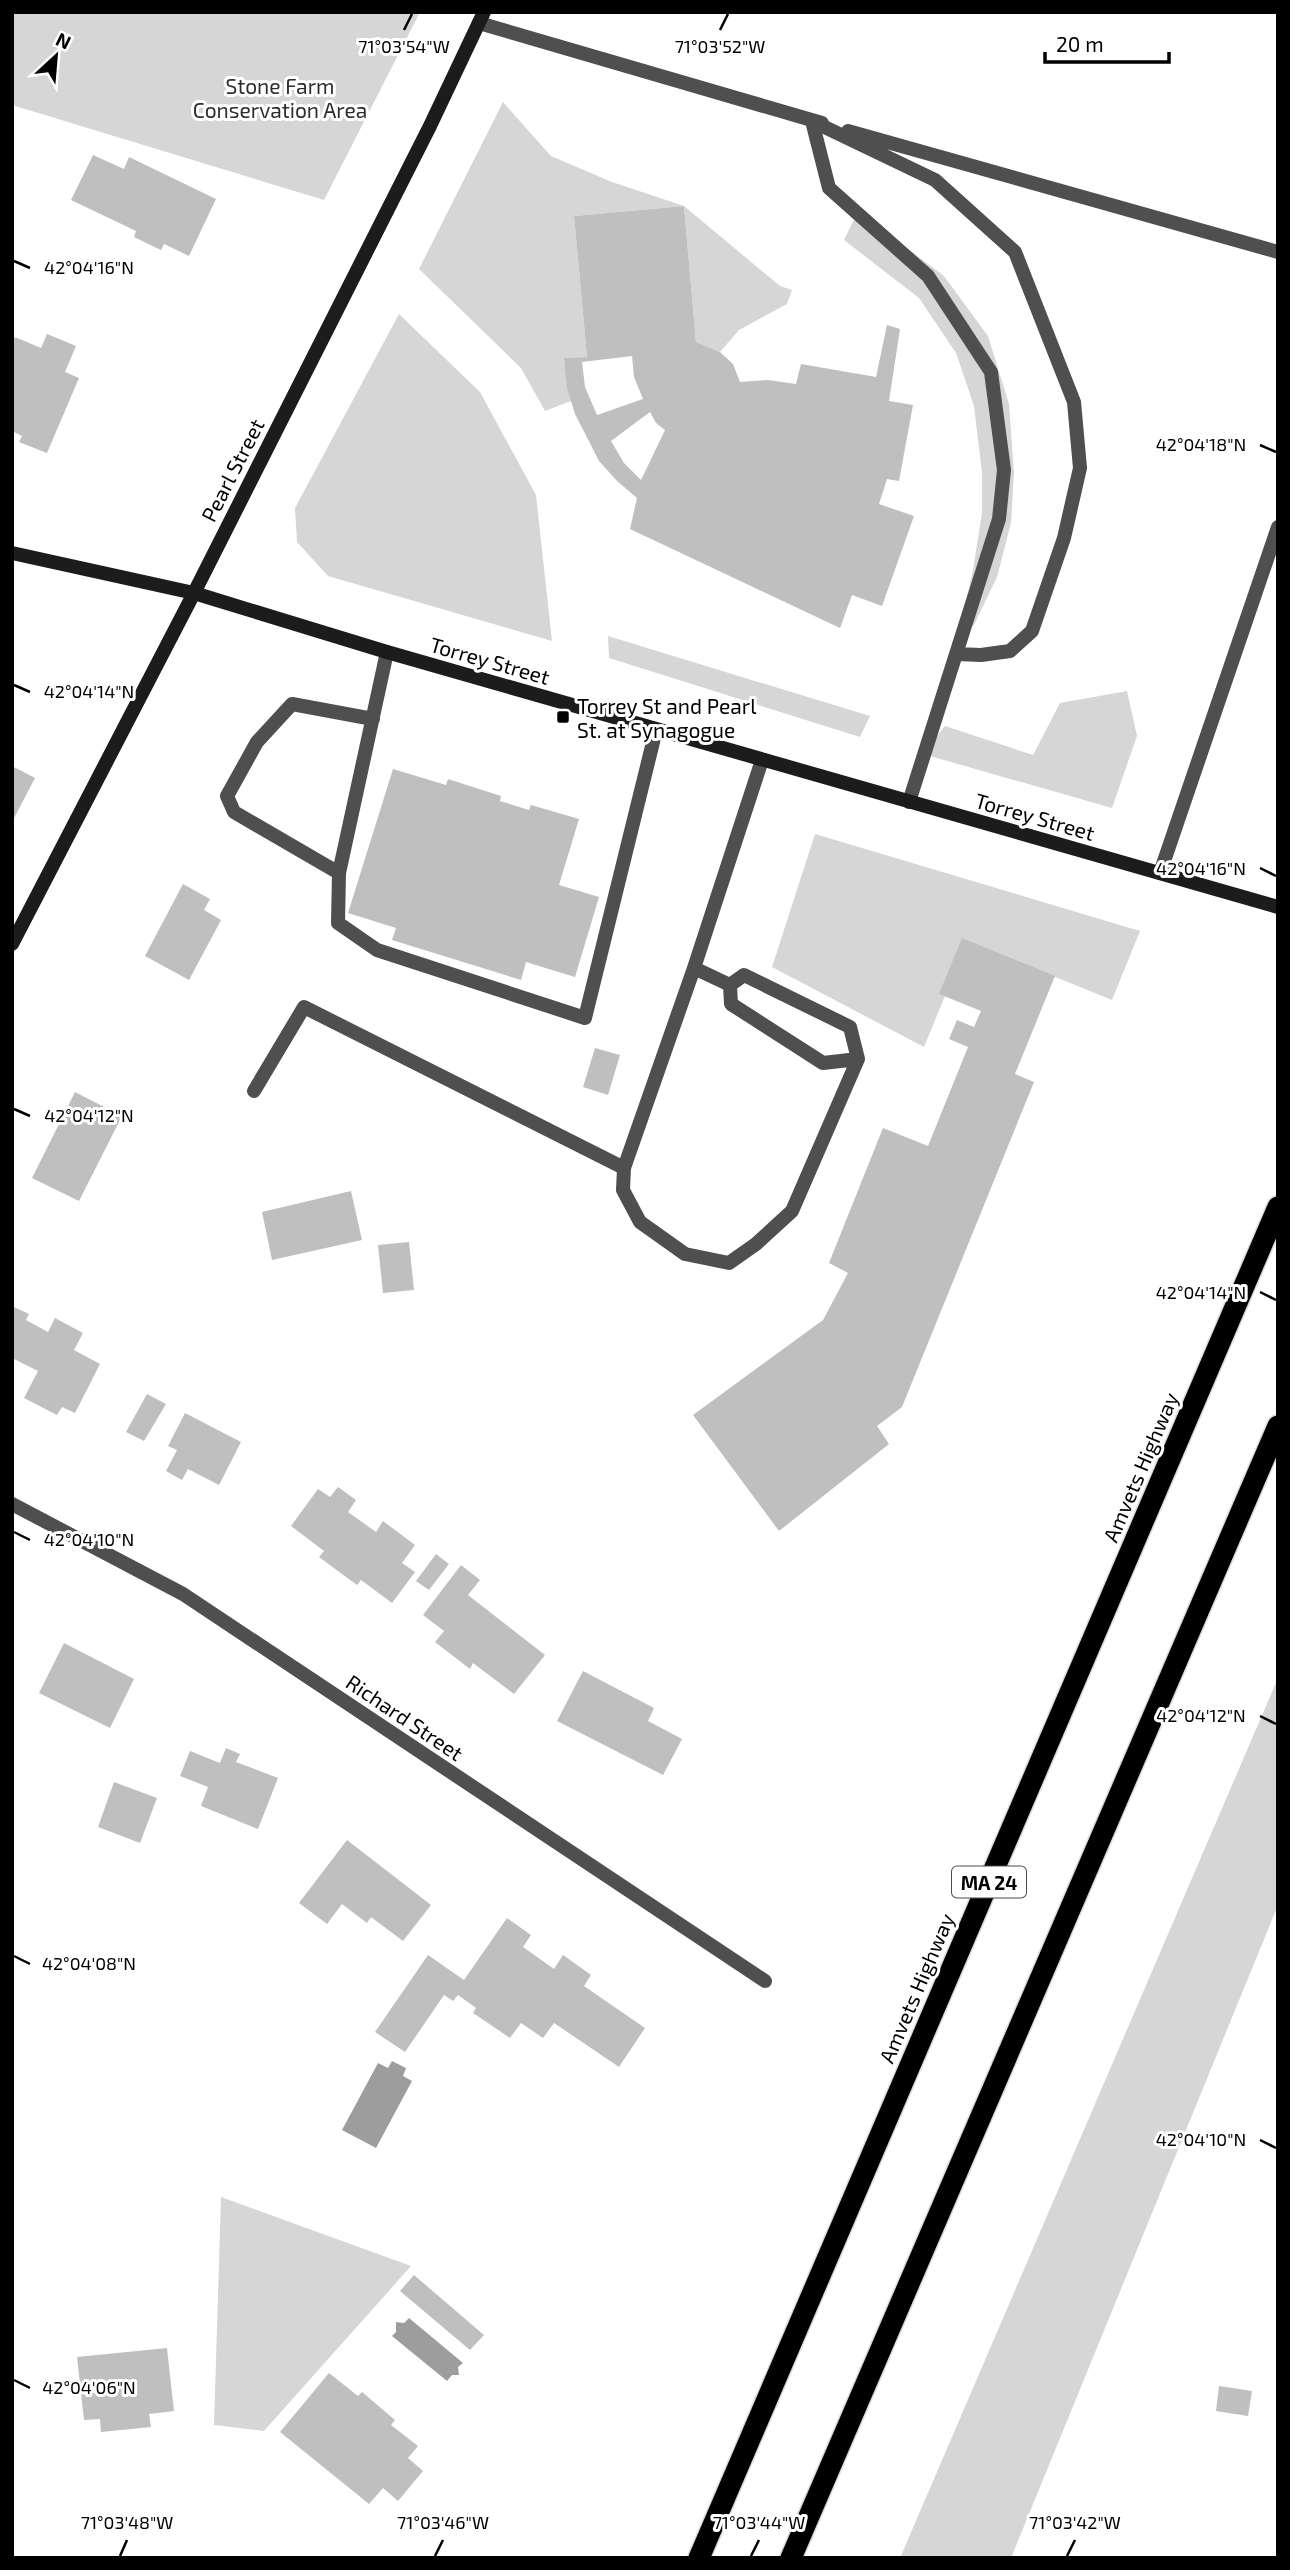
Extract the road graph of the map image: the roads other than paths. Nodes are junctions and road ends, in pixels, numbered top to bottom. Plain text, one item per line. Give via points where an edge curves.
1 (481, 17) edge
2 (813, 121) junction
3 (1278, 252) edge
4 (1278, 527) edge
5 (12, 553) edge
6 (194, 593) junction
7 (387, 652) junction
8 (956, 654) junction
9 (373, 719) junction
10 (656, 730) junction
11 (762, 760) junction
12 (909, 802) junction
13 (339, 873) junction
14 (1160, 873) junction
15 (1278, 907) edge
16 (12, 944) edge
17 (694, 968) junction
18 (730, 985) junction
19 (858, 1059) junction
20 (254, 1091) dead end
21 (624, 1168) junction
22 (1278, 1207) edge
23 (1278, 1426) edge
24 (12, 1504) edge
25 (765, 1981) dead end
26 (699, 2558) edge
27 (791, 2558) edge

1 - 2 street
1 - 6 main road, Pearl Street
2 - 3 street
2 - 8 street via 829,187 928,276 991,372 1004,470 999,519
2 - 8 street via 935,180 1015,252 1074,402 1080,468 1032,631 1010,651
4 - 14 street
5 - 6 main road, Torrey Street
6 - 7 main road, Torrey Street
6 - 16 main road, Pearl Street
7 - 9 street
7 - 10 main road, Torrey Street
8 - 12 street
9 - 13 street
9 - 13 street via 292,704 257,742 227,796 234,811
10 - 11 main road, Torrey Street
10 - 13 street via 585,1018 377,950 338,923
11 - 12 main road, Torrey Street
11 - 17 street
12 - 14 main road, Torrey Street
14 - 15 main road, Torrey Street
17 - 18 street
17 - 21 street
18 - 19 street via 731,1004 823,1063
18 - 19 street via 744,975 850,1027
19 - 21 street via 792,1211 729,1263 685,1254 640,1222 623,1191
20 - 21 street via 304,1007
22 - 26 highway, Amvets Highway / MA 24
23 - 27 highway
24 - 25 street, Richard Street via 225,1620

